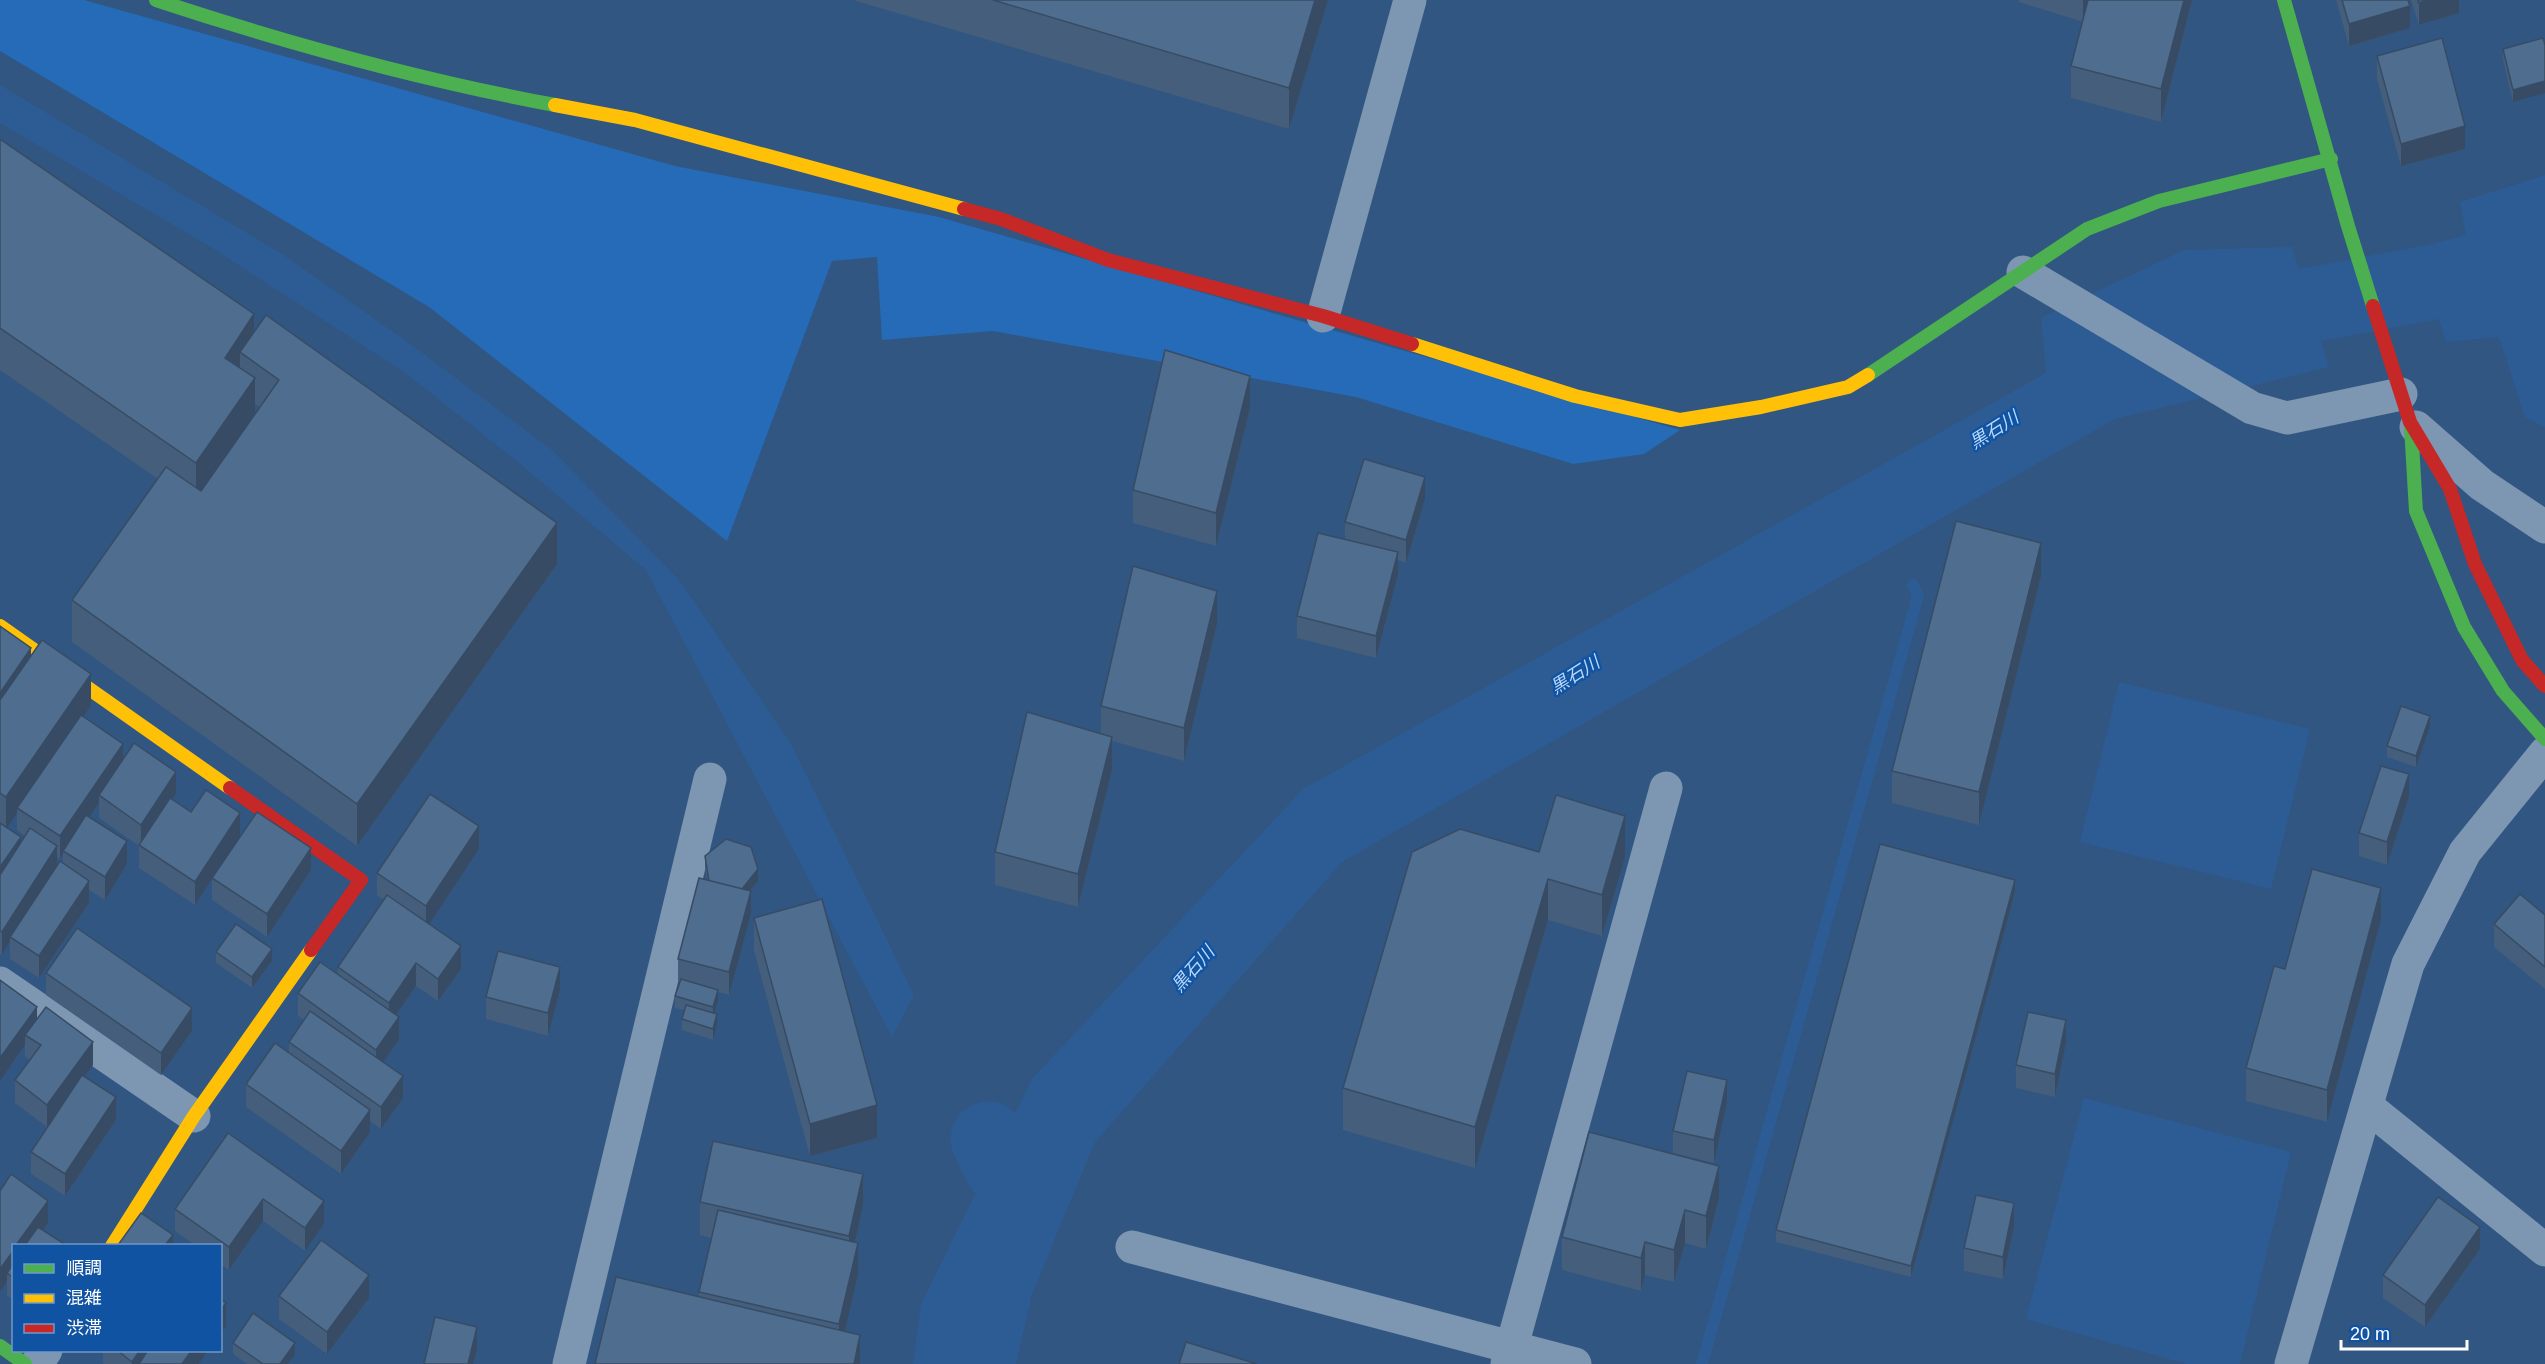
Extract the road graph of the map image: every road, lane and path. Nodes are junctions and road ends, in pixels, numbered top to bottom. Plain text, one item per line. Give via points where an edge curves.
1 (156, 0) edge
2 (1410, 0) edge
3 (2284, 0) edge
4 (2331, 159) junction
5 (2023, 272) junction
6 (1323, 316) junction
7 (2401, 394) junction
8 (2545, 527) edge
9 (0, 626) edge
10 (2545, 686) edge
11 (2545, 739) edge
12 (2545, 753) edge
13 (710, 779) dead end
14 (1666, 788) dead end
15 (0, 983) edge
16 (2368, 1107) junction
17 (194, 1116) junction
18 (113, 1244) edge
19 (1132, 1247) dead end
20 (2545, 1250) edge
21 (0, 1346) edge
22 (1510, 1356) edge
23 (25, 1364) edge
24 (569, 1364) edge
25 (1575, 1364) edge
26 (2291, 1364) edge

1 - 6 street via 247,30 462,86 635,120 990,216 1108,260
2 - 6 street
3 - 4 street
4 - 5 street via 2159,201 2087,229
4 - 7 street
5 - 6 street via 1848,387 1680,420 1575,396
5 - 7 street via 2252,408 2287,418
7 - 8 street via 2482,485
7 - 10 street via 2451,489 2475,564 2522,660
7 - 11 street via 2416,511 2464,627 2503,691
9 - 17 street via 361,880
12 - 16 street via 2465,852 2408,964
13 - 24 street
14 - 22 street
15 - 17 street
16 - 20 street
16 - 26 street
17 - 18 street
19 - 22 street
21 - 23 street
22 - 25 street

